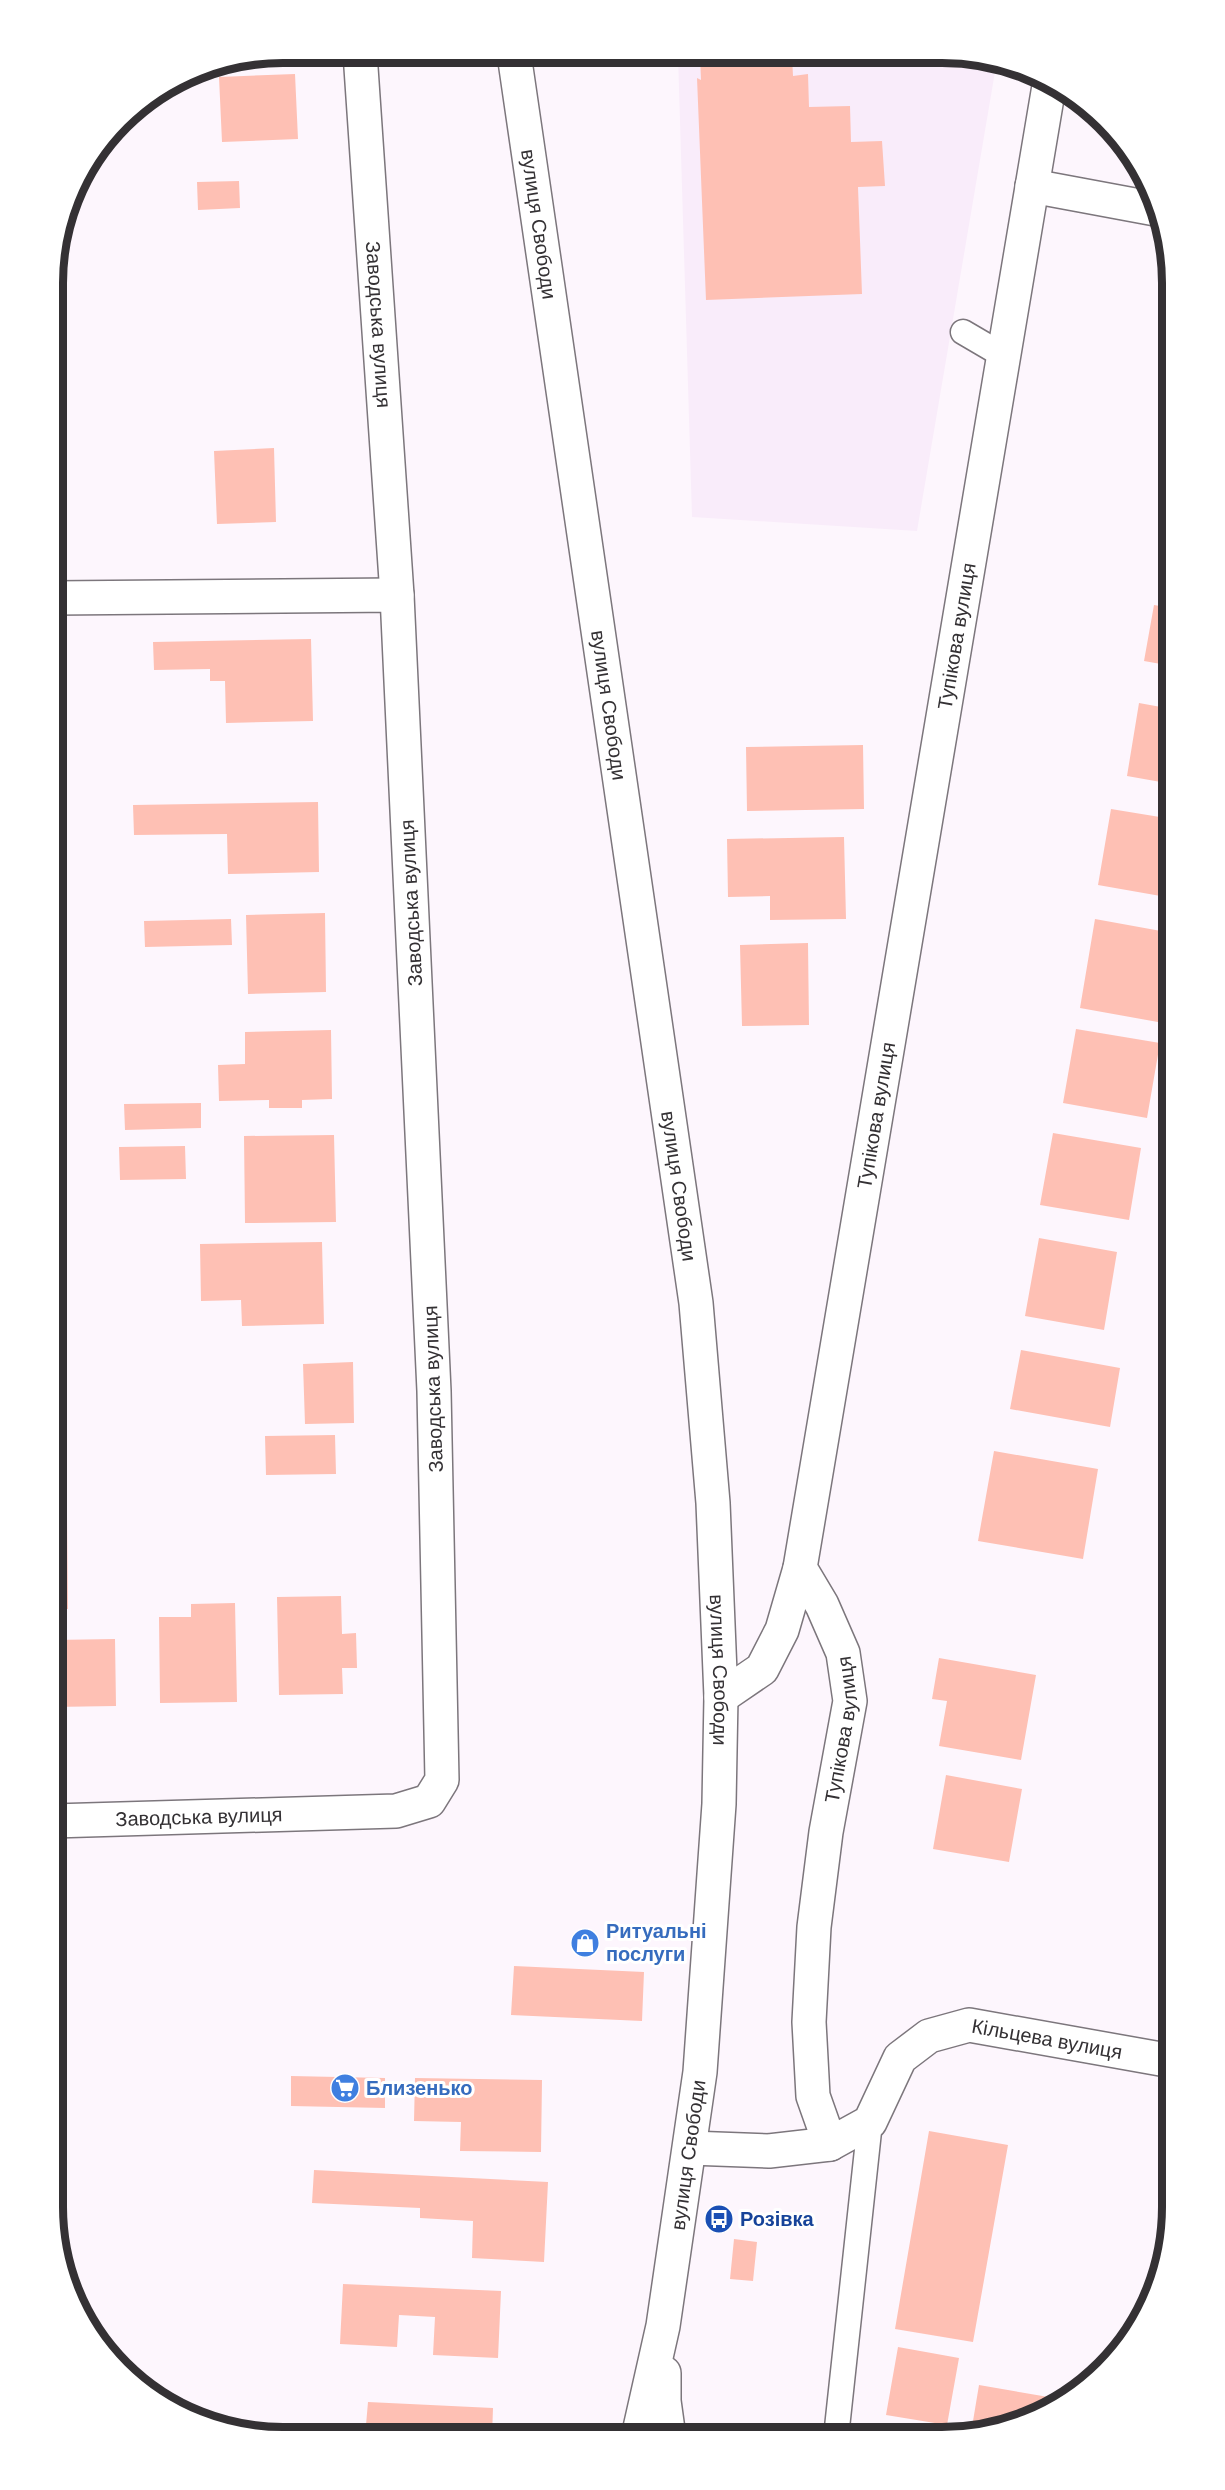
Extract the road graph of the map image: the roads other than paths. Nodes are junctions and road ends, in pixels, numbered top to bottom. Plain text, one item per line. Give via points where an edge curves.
1 (361, 63) edge
2 (515, 63) edge
3 (1048, 90) edge
4 (1032, 186) junction
5 (1148, 208) edge
6 (963, 332) dead end
7 (1004, 356) junction
8 (397, 595) junction
9 (63, 598) edge
10 (800, 1568) junction
11 (721, 1697) junction
12 (63, 1821) edge
13 (1162, 2059) edge
14 (870, 2122) junction
15 (830, 2144) junction
16 (690, 2148) junction
17 (663, 2326) junction
18 (640, 2427) edge
19 (668, 2427) edge
20 (837, 2427) edge

1 - 8 street, Заводська вулиця
2 - 11 street, вулиця Свободи via 696,1303 713,1503
3 - 4 street, Тупікова вулиця
4 - 5 street
4 - 7 street, Тупікова вулиця
6 - 7 lane
7 - 10 street, Тупікова вулиця
8 - 9 street
8 - 12 street, Заводська вулиця via 434,1379 442,1780 429,1801 396,1811
10 - 11 street via 782,1630 762,1669
10 - 15 street, Тупікова вулиця via 843,1653 850,1701 826,1832 814,1927 809,2022 813,2096
11 - 16 street, вулиця Свободи via 713,1908
13 - 14 street, Кільцева вулиця via 969,2025 929,2036 900,2058
14 - 15 street
14 - 20 lane
15 - 16 street via 769,2151
16 - 17 street, вулиця Свободи
17 - 18 street, вулиця Свободи
17 - 19 street, вулиця Свободи

